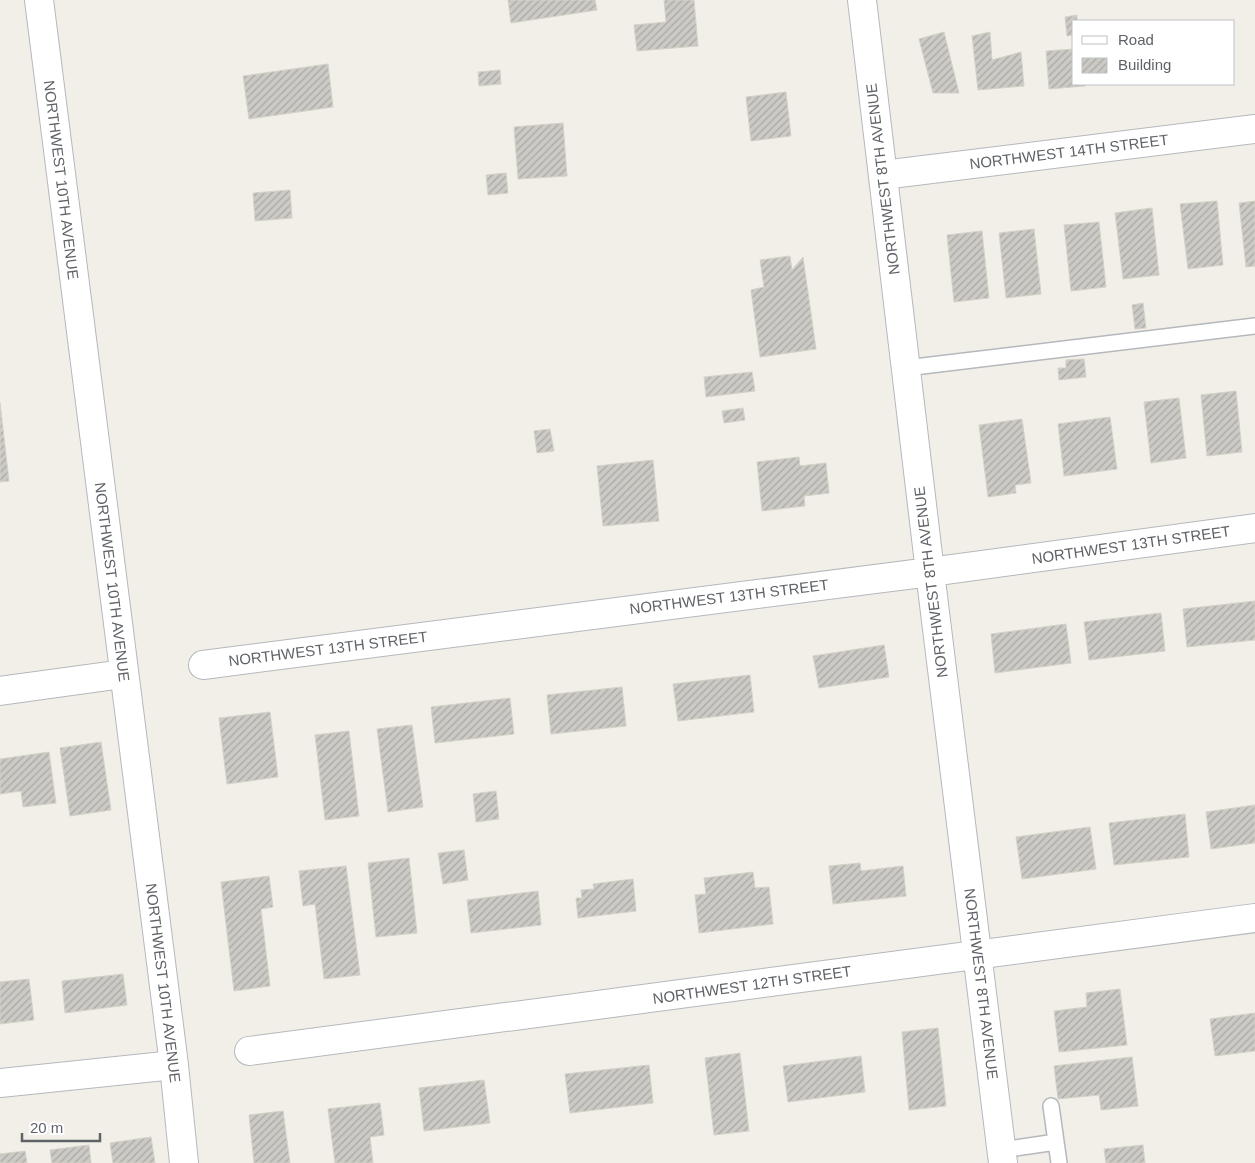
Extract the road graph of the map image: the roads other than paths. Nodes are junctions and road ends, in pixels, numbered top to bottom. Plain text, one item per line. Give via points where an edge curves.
1 (39, 0) edge
2 (862, 0) edge
3 (1255, 129) edge
4 (883, 175) junction
5 (1255, 326) edge
6 (906, 368) junction
7 (1255, 528) edge
8 (930, 572) junction
9 (203, 665) dead end
10 (123, 674) junction
11 (0, 691) edge
12 (1255, 918) edge
13 (977, 954) junction
14 (249, 1051) dead end
15 (174, 1065) junction
16 (0, 1083) edge
17 (1051, 1106) dead end
18 (1056, 1142) junction
19 (1002, 1157) edge
20 (184, 1163) edge
21 (1059, 1163) edge

1 - 10 street, NORTHWEST 10TH AVENUE
2 - 4 street, NORTHWEST 8TH AVENUE
3 - 4 street, NORTHWEST 14TH STREET
4 - 6 street, NORTHWEST 8TH AVENUE
5 - 6 lane
6 - 8 street, NORTHWEST 8TH AVENUE
7 - 8 street, NORTHWEST 13TH STREET
8 - 9 street, NORTHWEST 13TH STREET
8 - 13 street, NORTHWEST 8TH AVENUE
10 - 11 street
10 - 15 street, NORTHWEST 10TH AVENUE
12 - 13 street, NORTHWEST 12TH STREET
13 - 14 street, NORTHWEST 12TH STREET
13 - 19 street, NORTHWEST 8TH AVENUE
15 - 16 street
15 - 20 street, NORTHWEST 10TH AVENUE
17 - 18 lane
18 - 19 lane
18 - 21 lane

